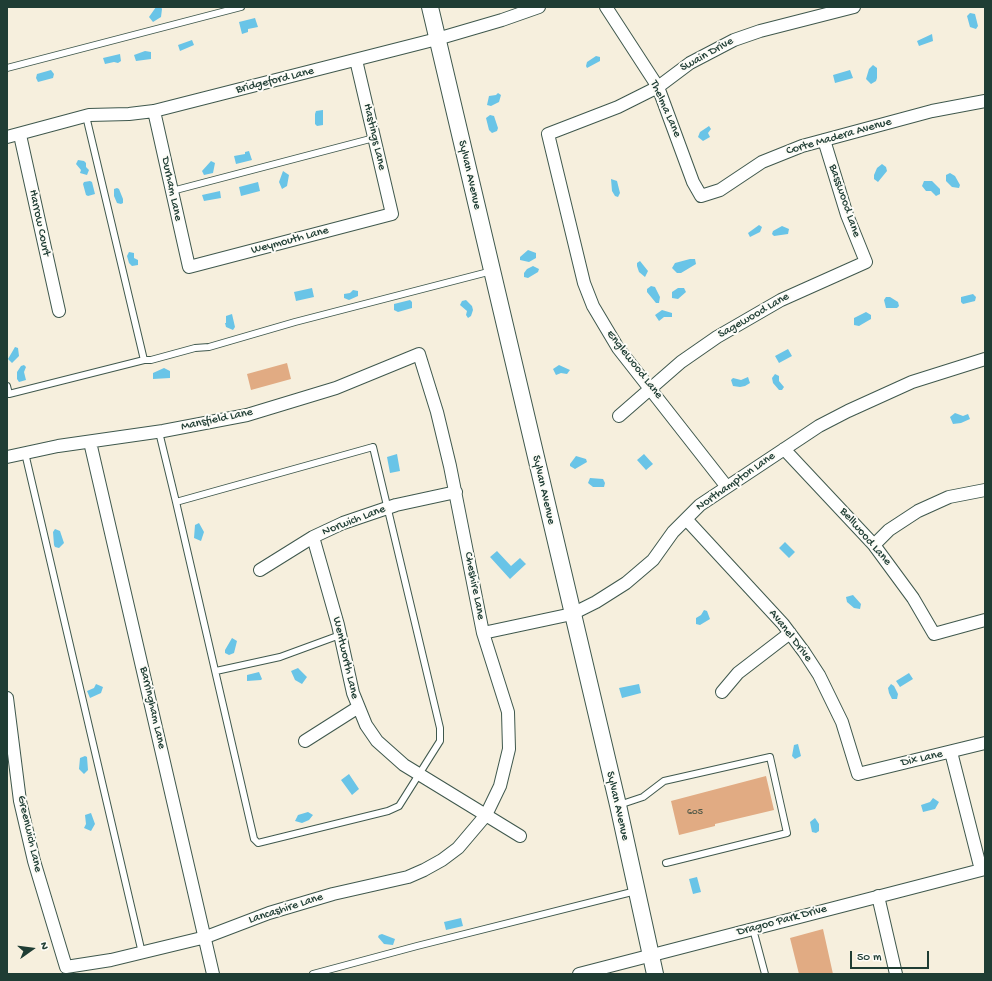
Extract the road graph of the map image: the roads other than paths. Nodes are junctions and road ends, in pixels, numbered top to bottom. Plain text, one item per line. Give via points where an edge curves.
1 (241, 7) edge
2 (430, 7) edge
3 (537, 7) edge
4 (606, 7) edge
5 (854, 7) edge
6 (438, 39) junction
7 (356, 60) junction
8 (7, 68) edge
9 (658, 87) junction
10 (985, 101) edge
11 (154, 111) junction
12 (86, 116) junction
13 (548, 134) joint
14 (20, 135) junction
15 (7, 137) edge
16 (374, 138) junction
17 (824, 140) junction
18 (172, 191) junction
19 (702, 196) joint
20 (392, 214) joint
21 (866, 262) joint
22 (189, 267) joint
23 (492, 271) junction
24 (59, 311) dead end
25 (419, 354) joint
26 (985, 359) edge
27 (144, 360) junction
28 (7, 386) edge
29 (651, 387) junction
30 (619, 416) dead end
31 (159, 432) junction
32 (90, 442) junction
33 (784, 449) junction
34 (25, 453) junction
35 (7, 457) edge
36 (727, 487) junction
37 (985, 490) edge
38 (456, 492) junction
39 (176, 502) junction
40 (389, 507) junction
41 (686, 519) junction
42 (313, 537) junction
43 (874, 545) junction
44 (260, 570) dead end
45 (572, 614) junction
46 (985, 620) edge
47 (483, 633) junction
48 (790, 633) junction
49 (340, 634) junction
50 (216, 671) junction
51 (722, 692) dead end
52 (7, 698) edge
53 (358, 708) junction
54 (305, 741) dead end
55 (985, 743) edge
56 (951, 752) junction
57 (858, 774) joint
58 (420, 775) junction
59 (618, 805) junction
60 (486, 815) junction
61 (520, 836) dead end
62 (666, 863) dead end
63 (983, 869) edge
64 (636, 891) junction
65 (878, 896) junction
66 (753, 929) junction
67 (206, 937) junction
68 (142, 953) junction
69 (650, 955) junction
70 (66, 967) joint
71 (213, 974) edge
72 (314, 974) edge
73 (579, 974) edge
74 (655, 974) edge
75 (765, 974) edge
76 (896, 974) edge

1 - 8 lane
2 - 6 main road, Sylvan Avenue
3 - 6 street, Bridgeford Lane
4 - 9 street, Thelma Lane
5 - 9 street, Swain Drive via 734,40 690,63
6 - 7 street, Bridgeford Lane
6 - 23 main road, Sylvan Avenue
7 - 11 street, Bridgeford Lane
7 - 16 street, Hastings Lane
9 - 13 street, Swain Drive via 597,116
9 - 19 street, Thelma Lane via 693,182
10 - 17 street, Corte Madera Avenue via 932,111
11 - 12 street, Bridgeford Lane
11 - 18 street, Durham Lane
12 - 14 street, Bridgeford Lane
12 - 27 lane
13 - 29 street, Englewood Lane via 584,283 605,328 618,348
14 - 15 street, Bridgeford Lane
14 - 24 street, Harrow Court
16 - 18 lane
16 - 20 street, Hastings Lane
17 - 19 street, Corte Madera Avenue via 780,154 739,176 720,190
17 - 21 street, Basswood Lane via 847,215
18 - 22 street, Durham Lane
20 - 22 street, Weymouth Lane
21 - 29 street, Sagewood Lane via 815,283 748,318 693,354
23 - 27 lane via 210,347
23 - 45 main road, Sylvan Avenue
25 - 31 street, Mansfield Lane via 343,385 267,409
25 - 38 street, Cheshire Lane via 437,412
26 - 33 street, Northampton Lane via 940,372 882,394 819,426
27 - 28 lane via 9,394
29 - 30 street, Sagewood Lane
29 - 36 street, Englewood Lane
31 - 32 street, Mansfield Lane
31 - 39 lane
32 - 34 street, Mansfield Lane
32 - 67 street, Barringham Lane
33 - 36 street, Northampton Lane
33 - 43 street, Bellwood Lane
34 - 35 street, Mansfield Lane
34 - 68 lane
36 - 41 street, Northampton Lane via 700,505
37 - 43 street via 949,497 918,510 889,530
38 - 40 street, Norwich Lane
38 - 47 street, Cheshire Lane
39 - 40 lane via 373,447
39 - 50 lane
40 - 42 street, Norwich Lane via 343,523
40 - 58 lane via 440,728 440,741
41 - 45 street, Northampton Lane via 653,560 626,583
41 - 48 street, Avanel Drive
42 - 44 street, Norwich Lane
42 - 49 street, Wentworth Lane
43 - 46 street, Bellwood Lane via 913,598 934,634
45 - 47 street, Northampton Lane
45 - 59 main road, Sylvan Avenue
47 - 60 street, Cheshire Lane via 508,712 510,732 506,769
48 - 51 street via 738,673
48 - 57 street, Avanel Drive via 831,697 842,722
49 - 50 lane via 280,657
49 - 53 street, Wentworth Lane
50 - 58 lane via 254,839 258,843 388,811 399,806
52 - 70 street, Greenwich Lane via 20,801 36,868
53 - 54 street
53 - 58 street, Wentworth Lane via 377,741 390,754
55 - 56 street, Dix Lane
56 - 57 street, Dix Lane
56 - 63 street
58 - 60 street, Wentworth Lane
59 - 62 lane via 643,797 664,781 770,757 787,833
59 - 64 main road, Sylvan Avenue
60 - 61 street, Wentworth Lane
60 - 67 street, Lancashire Lane via 458,848 442,860 408,877 276,911
63 - 65 street, Dragoo Park Drive
64 - 69 main road, Sylvan Avenue
64 - 72 lane
65 - 66 street, Dragoo Park Drive
65 - 76 street
66 - 69 street, Dragoo Park Drive
66 - 75 lane
67 - 68 street, Lancashire Lane
67 - 71 street, Barringham Lane
68 - 70 street, Lancashire Lane
69 - 73 street, Dragoo Park Drive
69 - 74 main road, Sylvan Avenue

